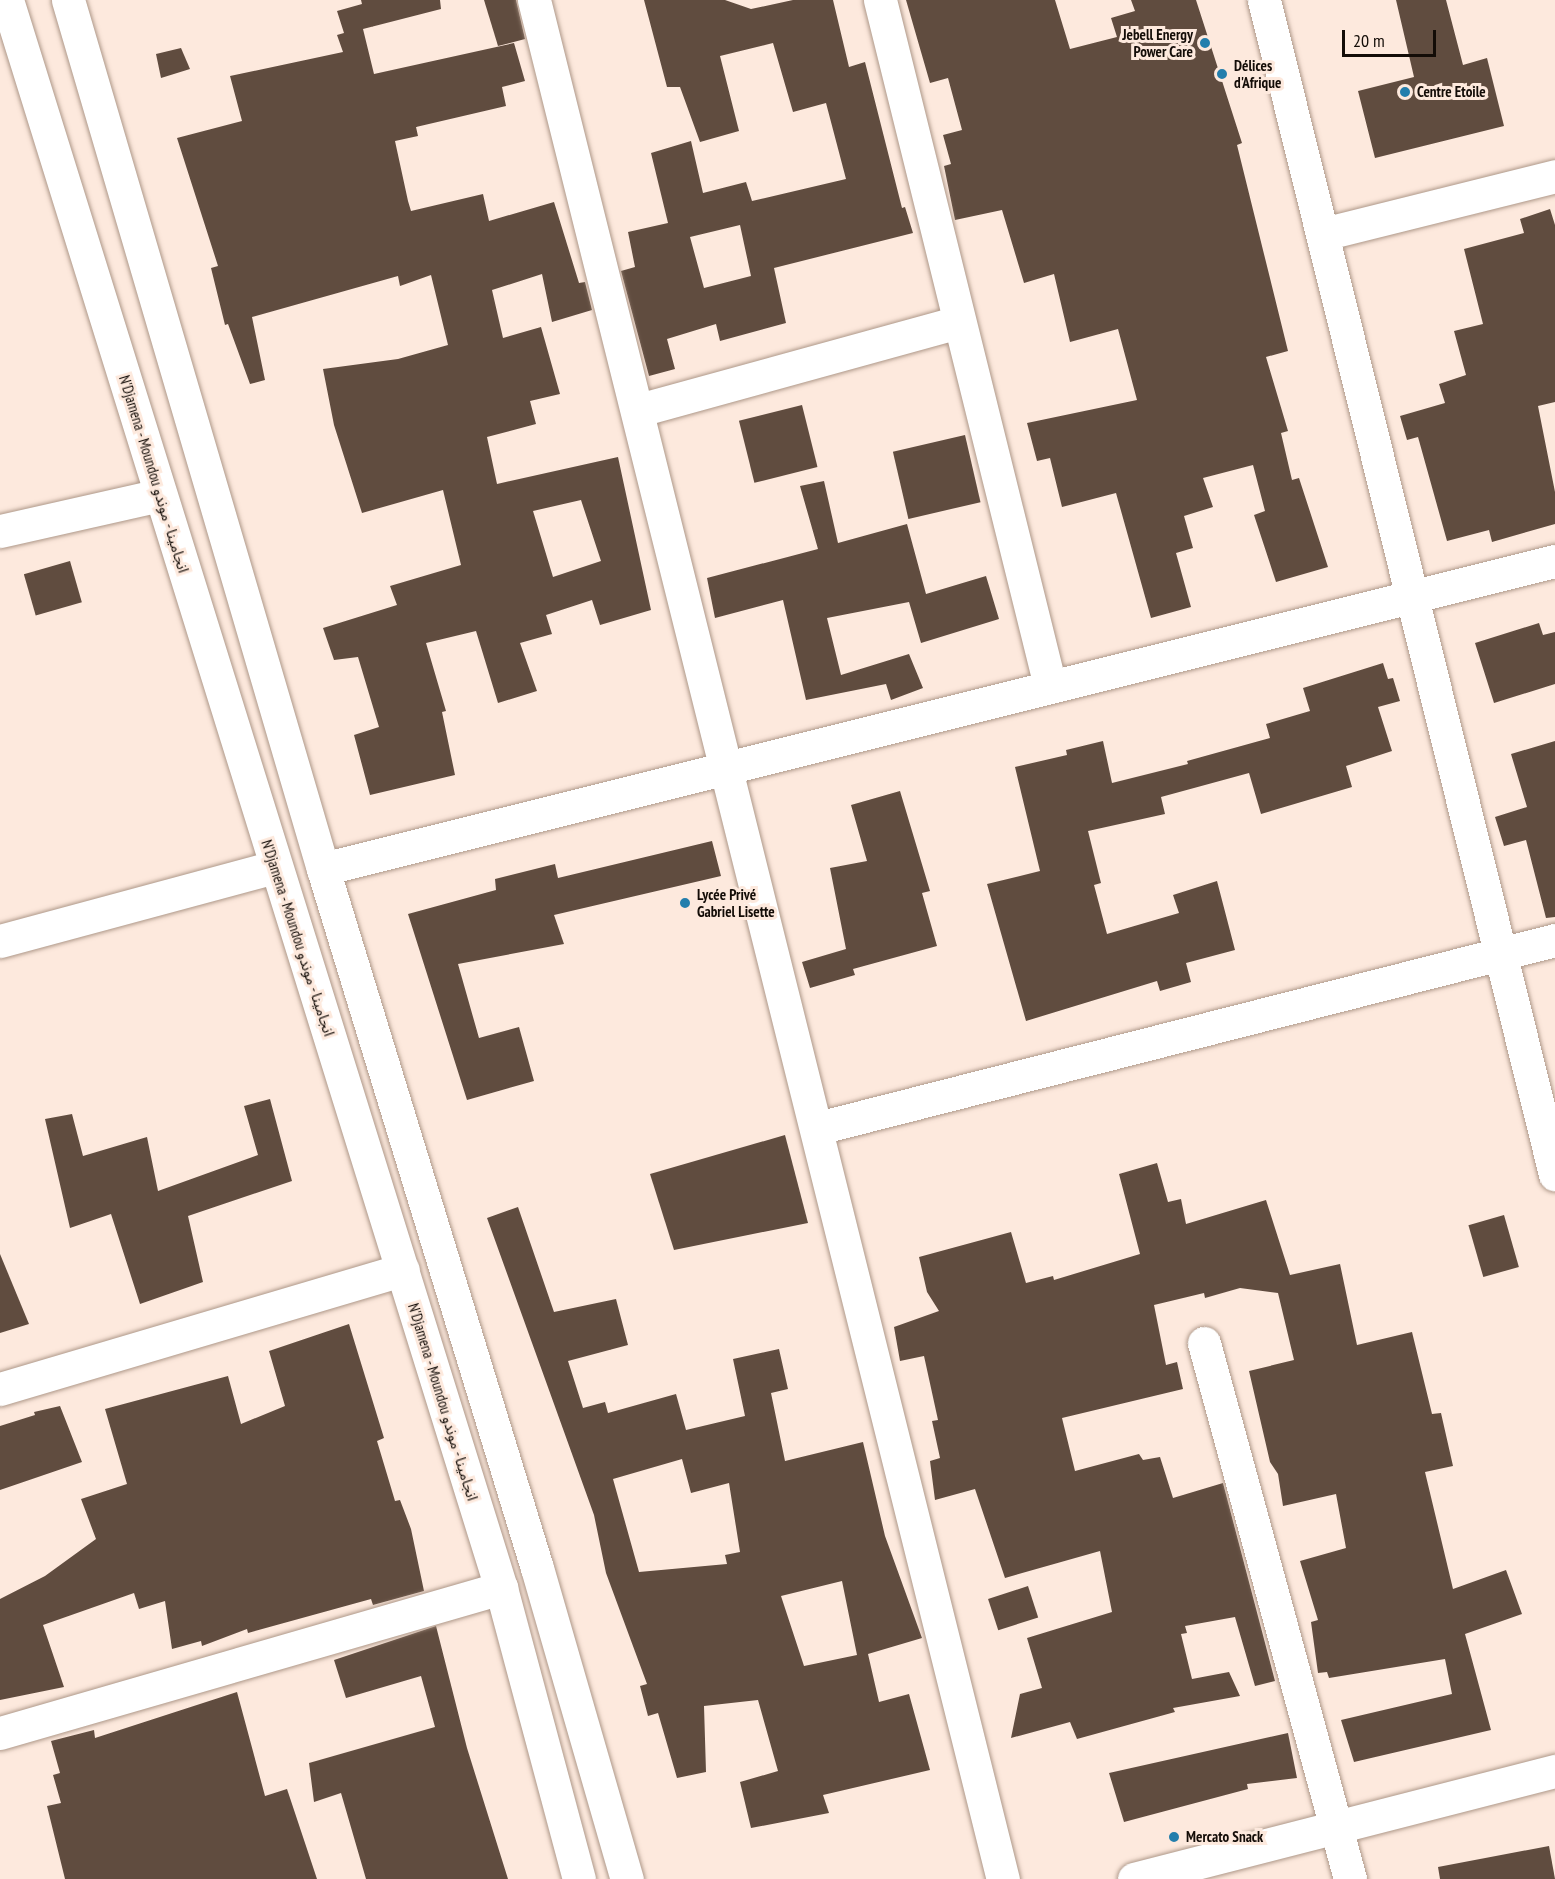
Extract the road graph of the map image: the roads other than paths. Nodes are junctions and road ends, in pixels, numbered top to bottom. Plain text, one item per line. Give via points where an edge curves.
1 (7, 0) edge
2 (68, 0) edge
3 (534, 0) edge
4 (880, 0) edge
5 (1264, 0) edge
6 (1555, 176) edge
7 (1323, 234) junction
8 (959, 322) junction
9 (639, 410) junction
10 (160, 495) junction
11 (0, 531) edge
12 (1555, 561) edge
13 (1414, 595) junction
14 (1050, 686) junction
15 (724, 771) junction
16 (275, 867) junction
17 (323, 869) junction
18 (1555, 940) edge
19 (0, 941) edge
20 (1500, 953) junction
21 (818, 1128) junction
22 (1555, 1174) edge
23 (403, 1269) junction
24 (1204, 1343) dead end
25 (0, 1389) edge
26 (501, 1588) junction
27 (0, 1733) edge
28 (1555, 1771) edge
29 (1336, 1827) junction
30 (579, 1879) edge
31 (627, 1879) edge
32 (1003, 1879) edge
33 (1134, 1879) edge
34 (1350, 1879) edge

1 - 10 street, N'Djamena - Moundou انجامينا - موندو
2 - 17 street
3 - 9 street
4 - 8 street
5 - 7 street
6 - 7 street
7 - 13 street
8 - 9 street
8 - 14 street
9 - 15 street
10 - 11 street
10 - 16 street, N'Djamena - Moundou انجامينا - موندو
12 - 13 street
13 - 14 street
13 - 20 street
14 - 15 street
15 - 17 street
15 - 21 street
16 - 19 street
16 - 23 street, N'Djamena - Moundou انجامينا - موندو
17 - 31 street via 537,1568
18 - 20 street
20 - 21 street
20 - 22 street
21 - 32 street
23 - 25 street
23 - 26 street, N'Djamena - Moundou انجامينا - موندو
24 - 29 street
26 - 27 street
26 - 30 street, N'Djamena - Moundou انجامينا - موندو
28 - 29 street
29 - 33 street
29 - 34 street

